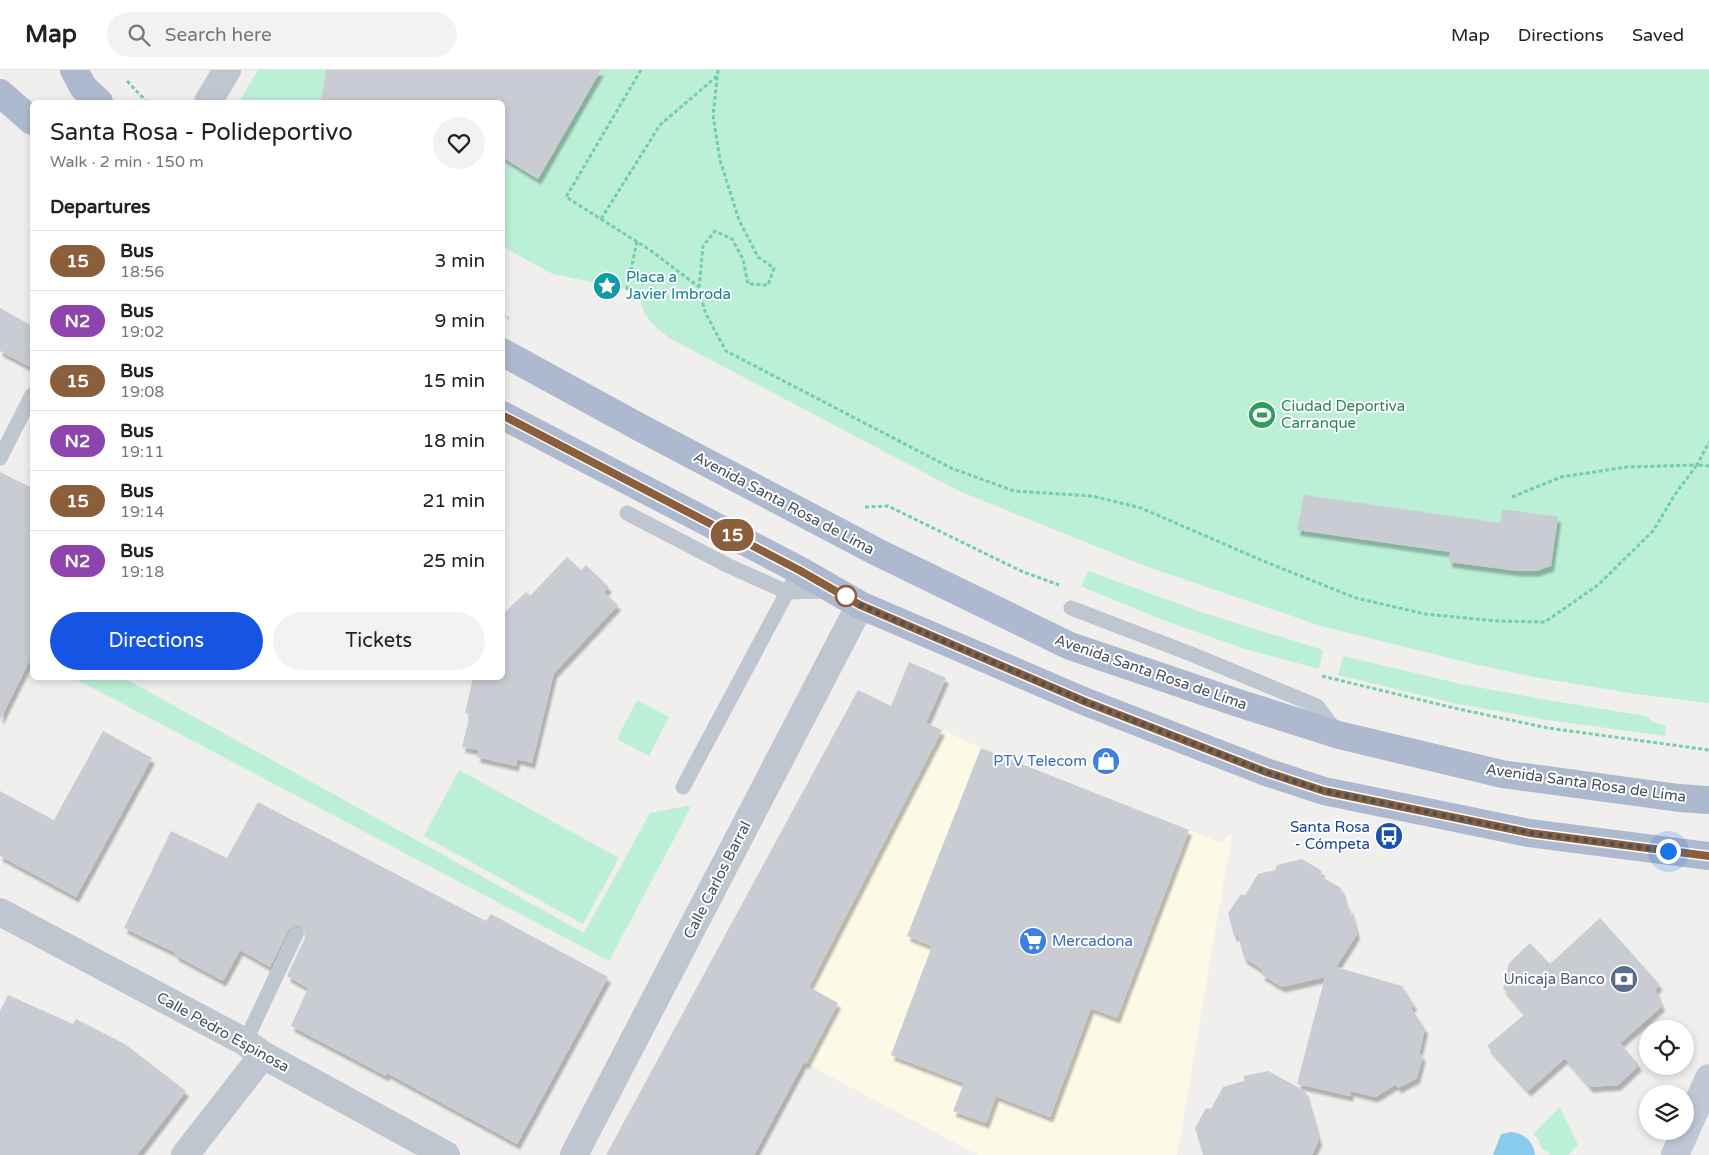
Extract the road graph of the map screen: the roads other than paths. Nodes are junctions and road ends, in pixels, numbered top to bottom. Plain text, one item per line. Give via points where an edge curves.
1 (74, 70) edge
2 (227, 70) edge
3 (0, 93) edge
4 (97, 100) edge
5 (209, 100) edge
6 (30, 119) edge
7 (505, 354) edge
8 (30, 400) edge
9 (505, 417) edge
10 (0, 458) edge
11 (627, 513) dead end
12 (793, 581) junction
13 (860, 605) junction
14 (1071, 608) dead end
15 (1339, 735) junction
16 (682, 786) dead end
17 (1709, 800) edge
18 (1709, 856) edge
19 (1, 915) edge
20 (296, 934) dead end
21 (254, 1048) junction
22 (1709, 1078) edge
23 (185, 1155) edge
24 (446, 1155) edge
25 (574, 1155) edge
26 (1676, 1155) edge

1 - 4 main road via 83,87
2 - 5 street
3 - 6 main road
7 - 15 main road, Avenida Santa Rosa de Lima via 886,556 1070,646
8 - 10 lane
9 - 12 main road
11 - 12 lane via 729,566
12 - 13 main road via 837,590
12 - 16 lane
13 - 18 main road via 1086,702 1266,772 1324,791 1530,833
13 - 25 street, Calle Carlos Barral
14 - 15 lane via 1317,706
15 - 17 main road, Avenida Santa Rosa de Lima via 1502,774
19 - 21 street, Calle Pedro Espinosa
20 - 21 lane
21 - 23 street
21 - 24 street, Calle Pedro Espinosa
22 - 26 main road

